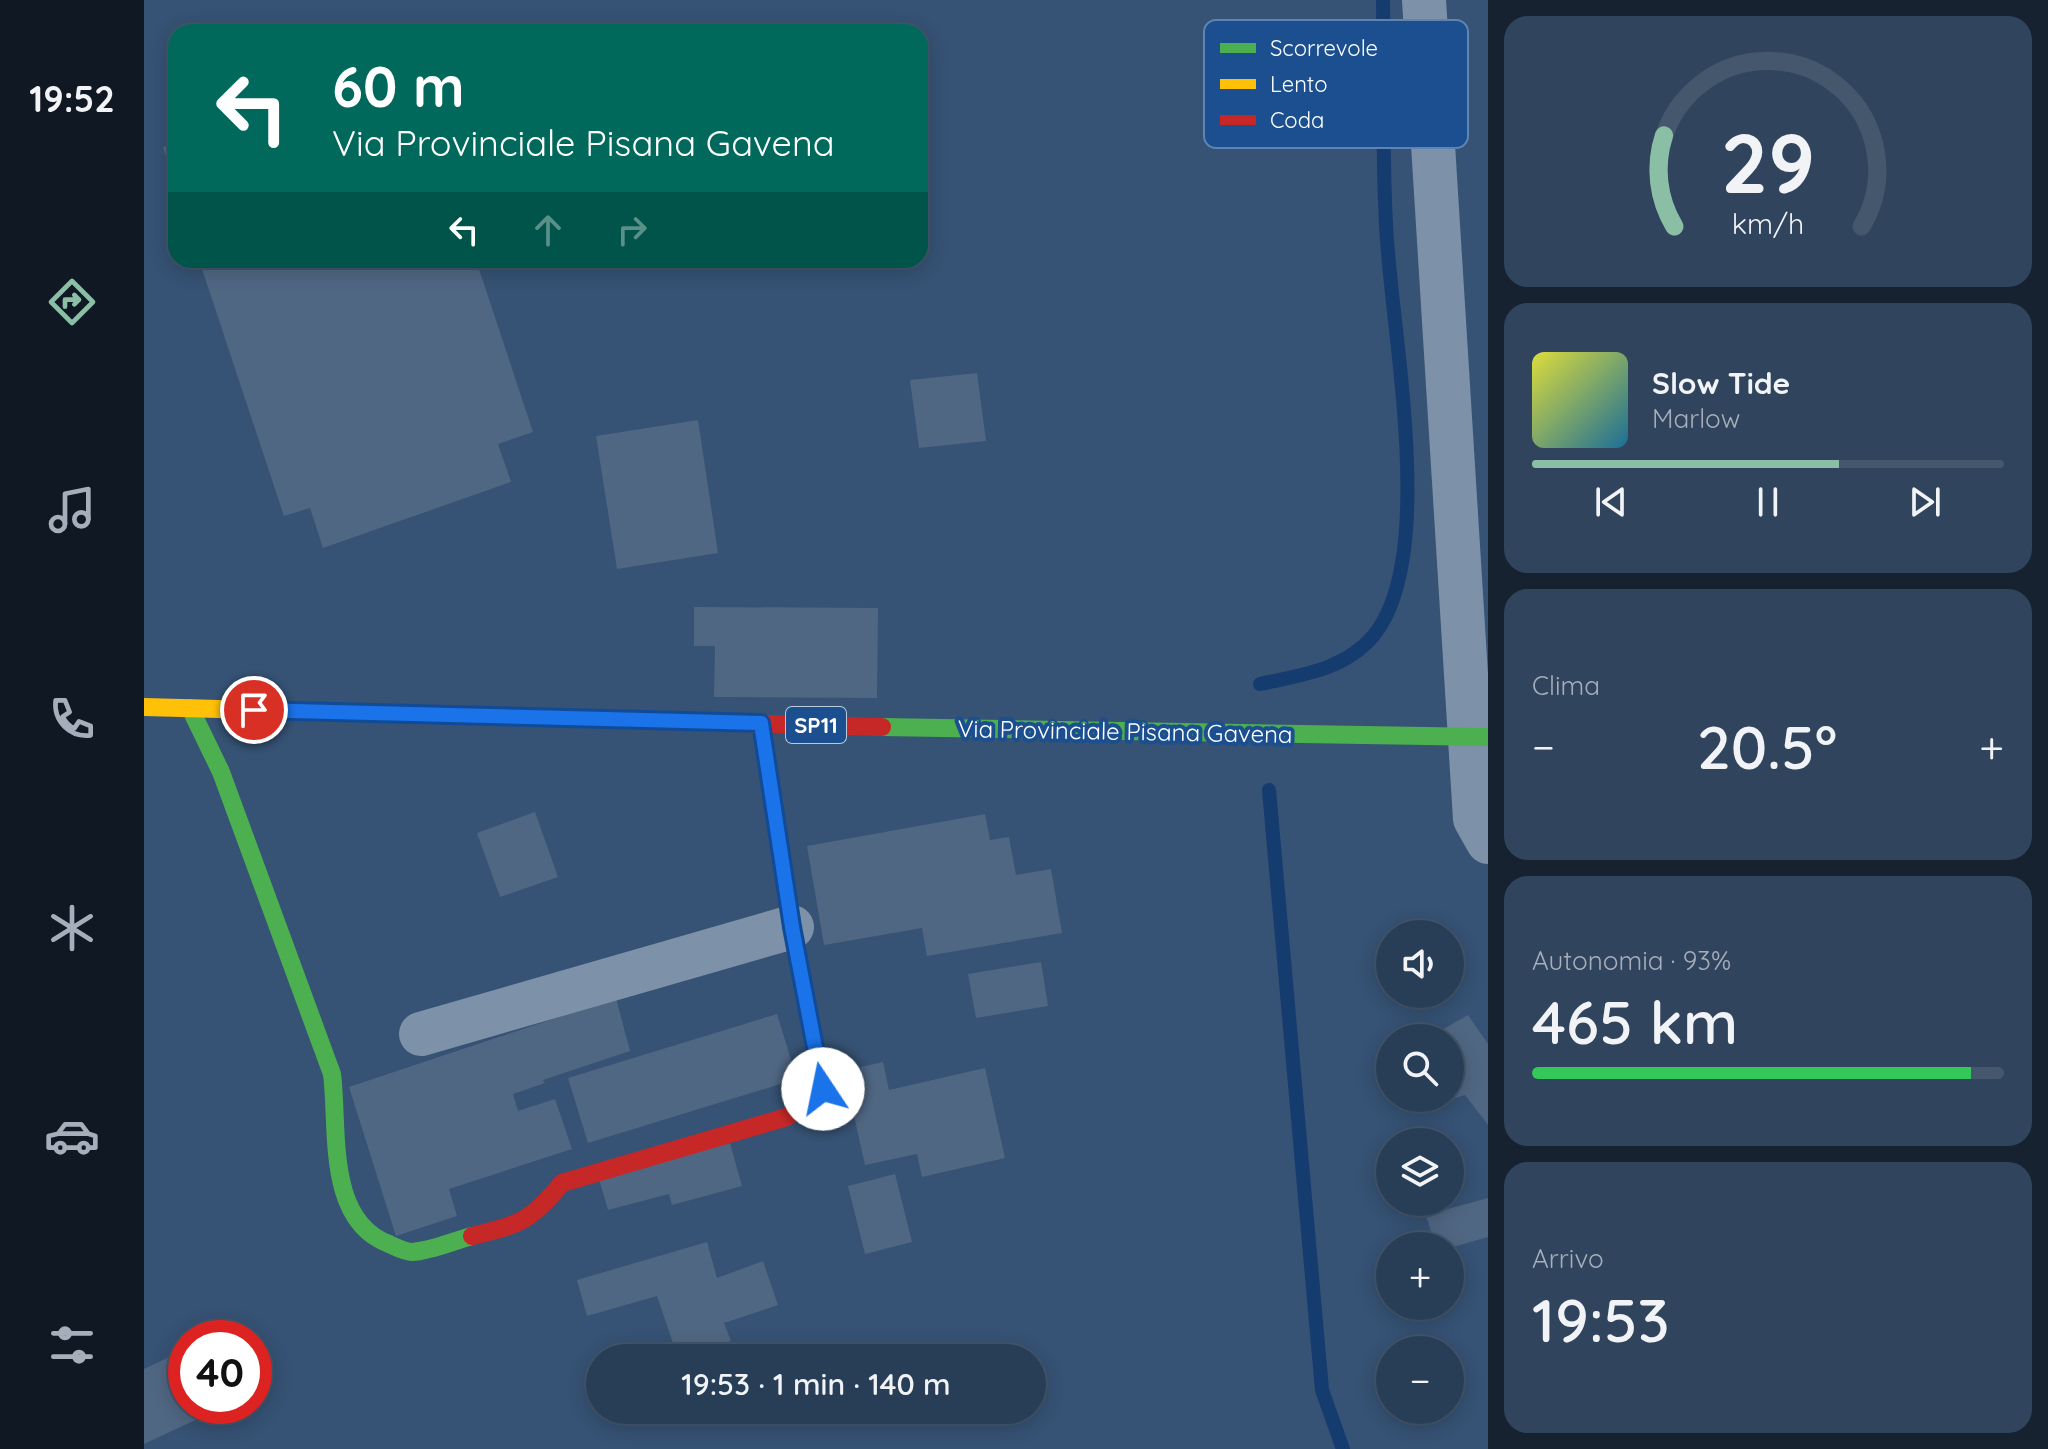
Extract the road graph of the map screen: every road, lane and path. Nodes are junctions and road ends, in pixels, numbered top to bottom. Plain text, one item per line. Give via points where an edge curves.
1 (1424, 0) edge
2 (1425, 20) edge
3 (1435, 148) edge
4 (144, 707) edge
5 (190, 708) junction
6 (761, 723) junction
7 (1479, 737) edge
8 (1488, 842) edge
9 (792, 927) junction
10 (421, 1034) dead end

1 - 2 street
3 - 7 street
4 - 5 street, Via Provinciale Pisana Gavena / SP11
5 - 6 street, Via Provinciale Pisana Gavena / SP11
5 - 9 street via 221,772 332,1074 336,1159 348,1205 373,1238 410,1252 513,1226 539,1211 562,1183 787,1117 823,1089
6 - 7 street, Via Provinciale Pisana Gavena / SP11
6 - 9 street
7 - 8 street via 1475,819
9 - 10 street

